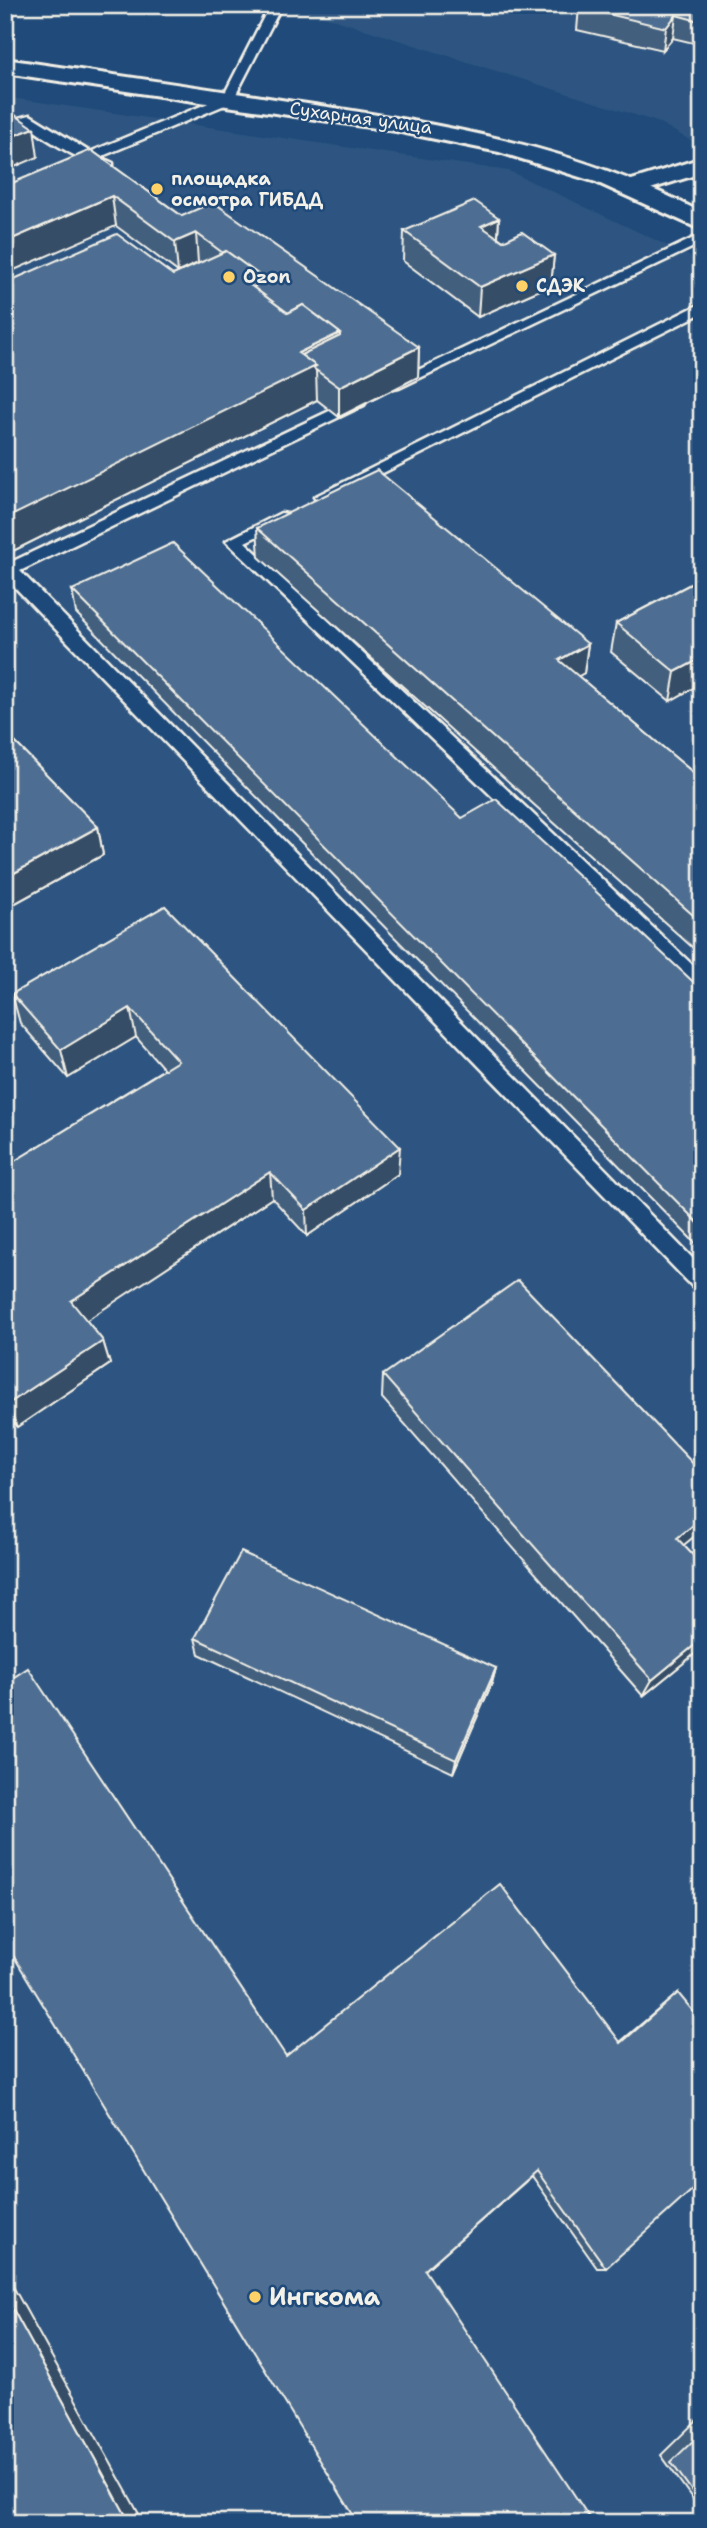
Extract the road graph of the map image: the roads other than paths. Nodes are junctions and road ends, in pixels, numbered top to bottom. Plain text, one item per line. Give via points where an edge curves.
1 (276, 5) edge
2 (9, 68) edge
3 (228, 99) junction
4 (25, 118) edge
5 (83, 159) junction
6 (702, 165) edge
7 (110, 167) edge
8 (631, 188) junction
9 (702, 223) edge
10 (702, 238) edge
11 (702, 307) edge
12 (7, 571) edge
13 (702, 986) edge
14 (702, 1282) edge

1 - 3 lane
2 - 3 street, Сухарная улица
3 - 5 lane
3 - 8 street, Сухарная улица via 438,130 536,153
4 - 5 lane
5 - 7 lane
6 - 8 street
8 - 9 street, Сухарная улица
10 - 12 lane
11 - 13 lane via 234,541
12 - 14 lane

